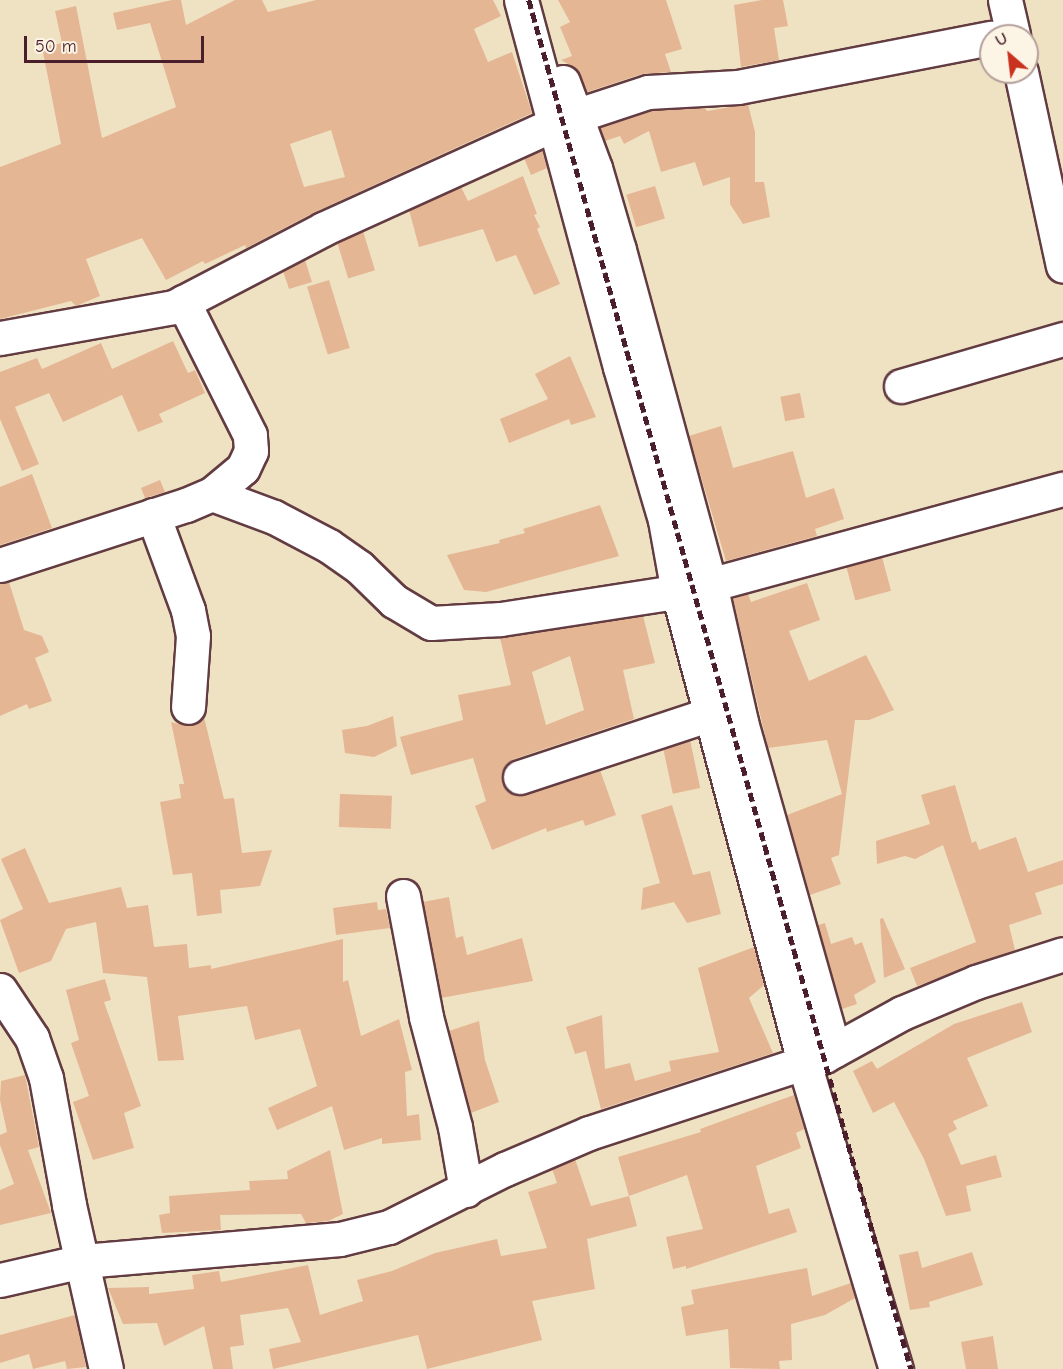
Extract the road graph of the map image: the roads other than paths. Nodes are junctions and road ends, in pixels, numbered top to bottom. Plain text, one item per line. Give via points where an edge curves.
1 (521, 0) edge
2 (540, 0) edge
3 (1005, 0) edge
4 (1004, 24) edge
5 (979, 41) edge
6 (1024, 84) edge
7 (564, 120) junction
8 (1063, 266) edge
9 (183, 302) junction
10 (0, 338) edge
11 (1063, 339) edge
12 (901, 386) dead end
13 (1063, 489) edge
14 (212, 494) junction
15 (153, 515) junction
16 (0, 565) edge
17 (710, 584) junction
18 (678, 592) junction
19 (188, 707) dead end
20 (710, 714) junction
21 (520, 777) dead end
22 (403, 896) dead end
23 (1063, 954) edge
24 (0, 990) edge
25 (834, 1050) junction
26 (804, 1063) junction
27 (466, 1190) junction
28 (82, 1260) junction
29 (0, 1280) edge
30 (106, 1369) edge
31 (896, 1369) edge

1 - 7 street
2 - 7 street
3 - 4 street
5 - 7 street via 738,87 648,92
6 - 8 street
7 - 9 street via 323,228
7 - 17 street via 619,250
7 - 18 street via 665,520
9 - 10 street
9 - 14 street via 250,435 248,460
11 - 12 street
13 - 17 street
14 - 15 street
14 - 18 street via 274,517 329,546 359,567 394,601 430,623 501,619
15 - 16 street
15 - 19 street via 188,610 193,636
17 - 18 street
17 - 25 street via 741,722
18 - 20 street
20 - 21 street
20 - 26 street
22 - 27 street
23 - 25 street via 976,982 902,1013
24 - 28 street via 32,1038 46,1078
25 - 26 street
26 - 27 street via 589,1133
26 - 31 street
27 - 28 street via 389,1227 340,1239
28 - 29 street
28 - 30 street

